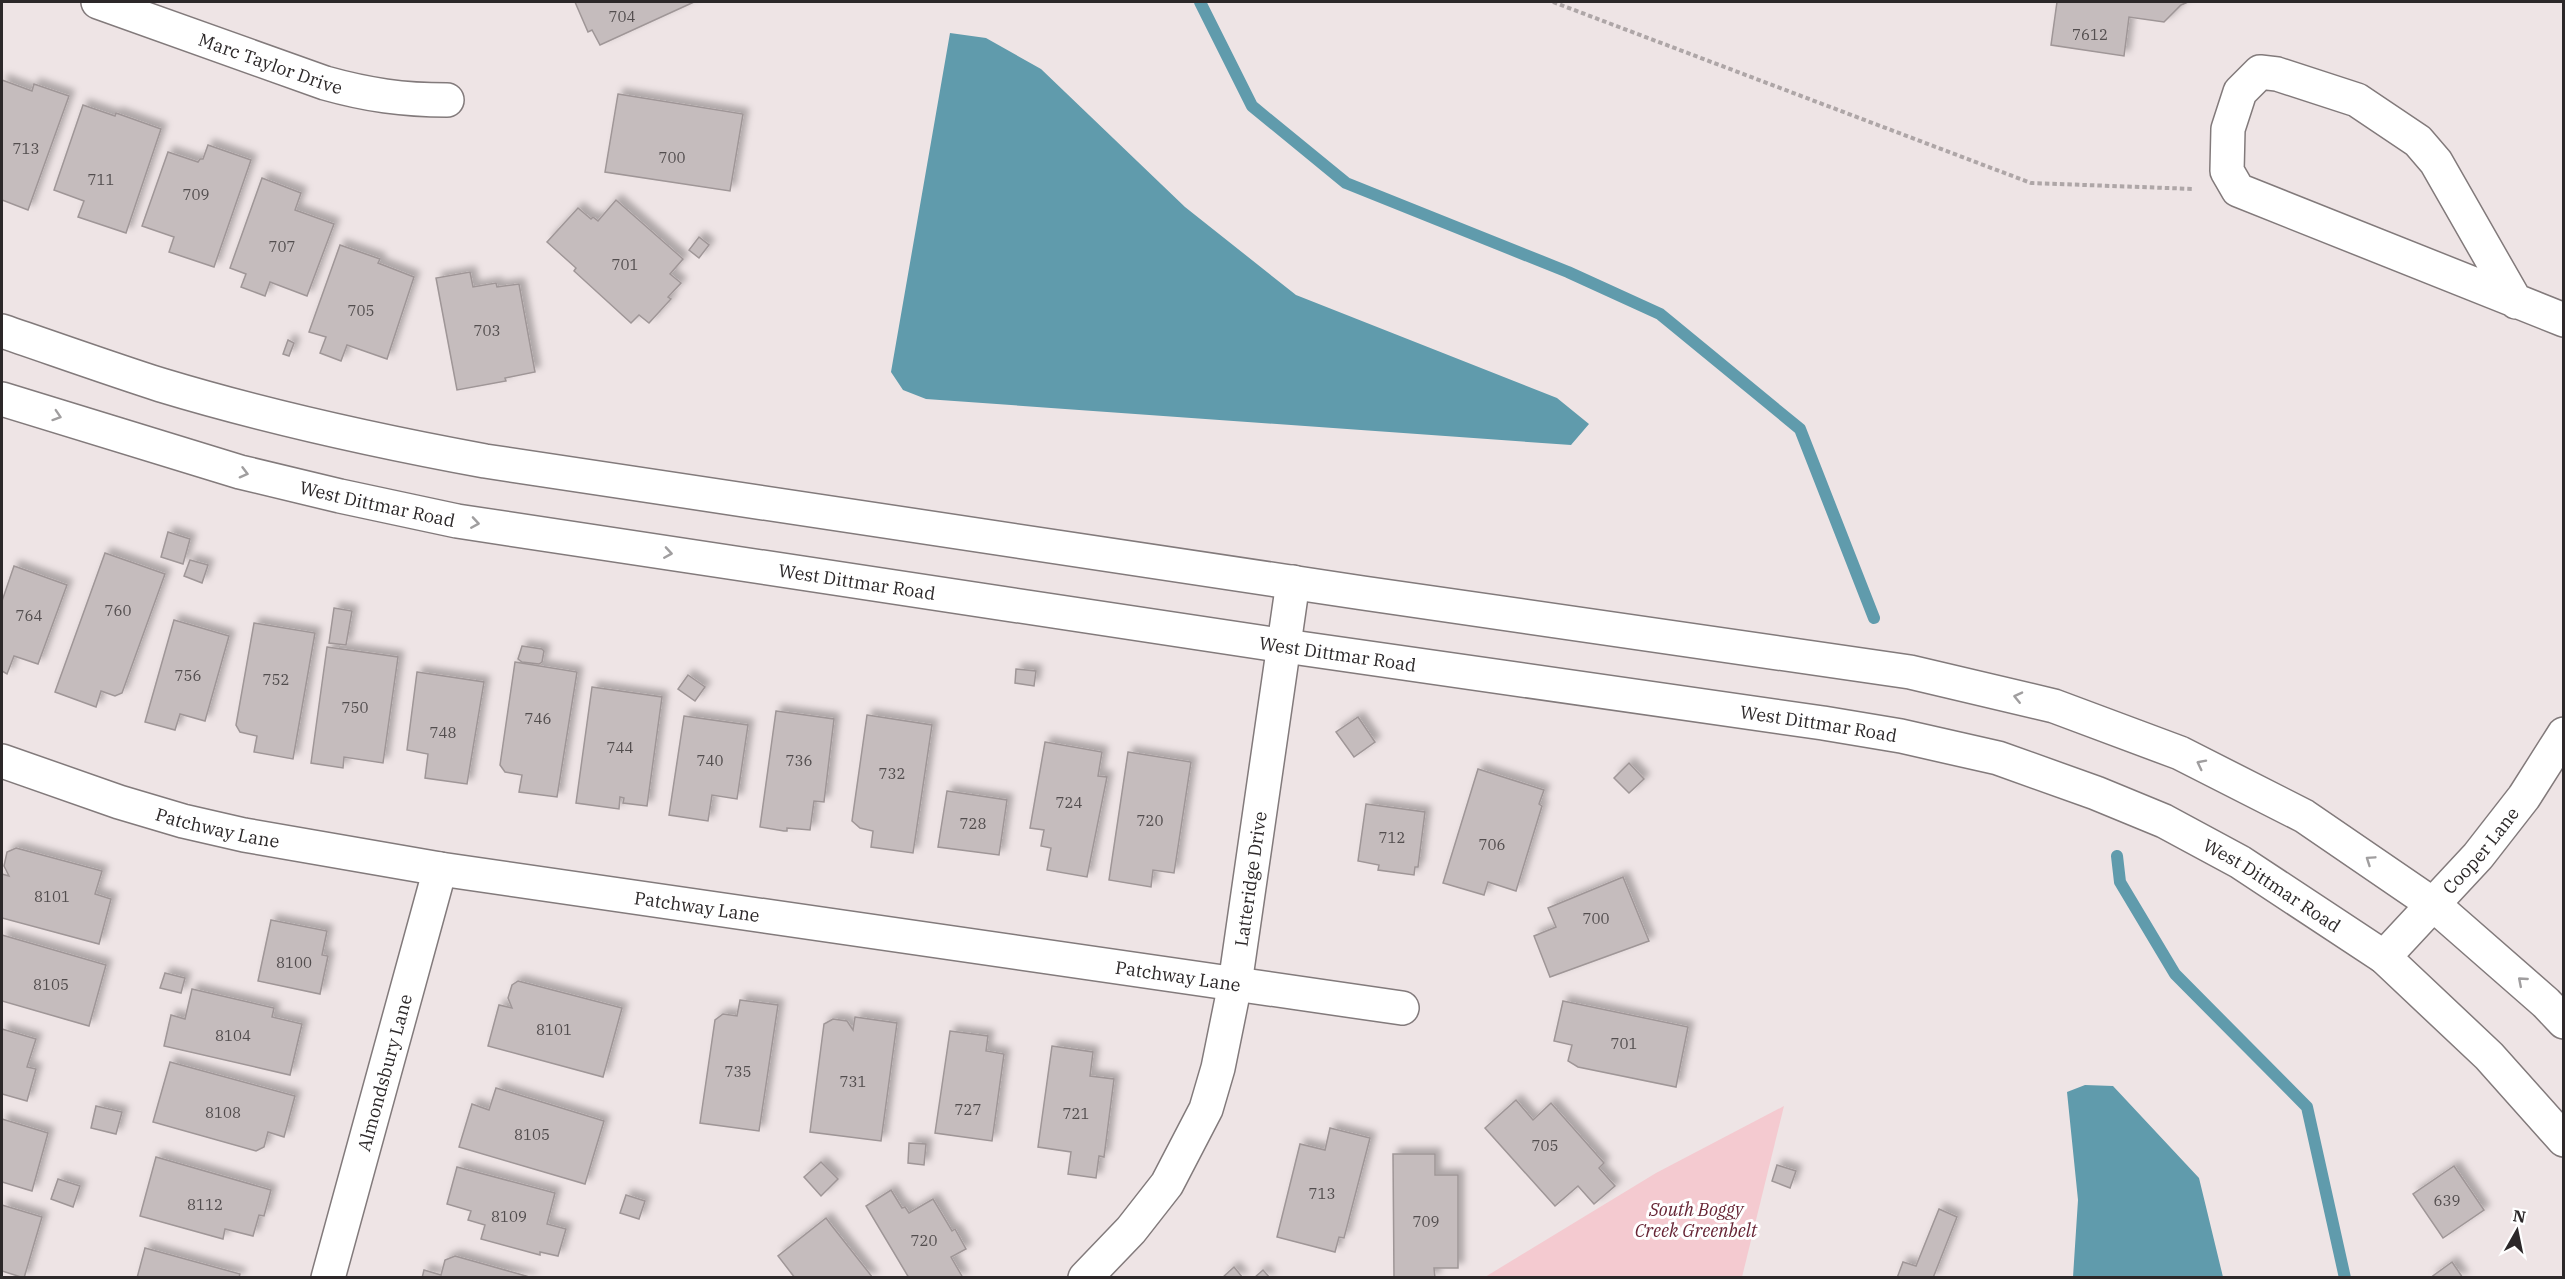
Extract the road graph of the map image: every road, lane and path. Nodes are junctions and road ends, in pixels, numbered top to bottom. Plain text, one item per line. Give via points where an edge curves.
1 (98, 2) edge
2 (1553, 2) edge
3 (447, 100) dead end
4 (2238, 190) junction
5 (2516, 302) junction
6 (2564, 320) edge
7 (2, 331) edge
8 (2, 399) edge
9 (1293, 582) junction
10 (1285, 646) junction
11 (2564, 734) edge
12 (2, 761) edge
13 (440, 869) junction
14 (2434, 904) junction
15 (2384, 957) junction
16 (1235, 984) junction
17 (1402, 1008) dead end
18 (2564, 1022) edge
19 (2564, 1140) edge
20 (328, 1278) edge
21 (1085, 1278) edge

1 - 3 street, Marc Taylor Drive via 363,94 404,100
2 - 4 path via 2031,183
4 - 5 street
4 - 5 street via 2227,171 2228,129 2240,92 2260,72 2357,100 2418,141 2436,162
5 - 6 street
7 - 9 street via 161,385 399,445
8 -> 10 street, West Dittmar Road via 240,472 457,521
9 - 10 street, Latteridge Drive
14 -> 9 street via 2304,816 2181,753 2054,706 1910,672
10 - 15 street, West Dittmar Road via 1823,723 1998,758 2164,821 2240,862
10 - 16 street, Latteridge Drive
11 - 14 street, Cooper Lane via 2524,797
12 - 13 street, Patchway Lane via 183,821
13 - 16 street, Patchway Lane
13 - 20 street, Almondsbury Lane
14 - 15 street, Cooper Lane
18 -> 14 street
15 - 19 street, West Dittmar Road via 2489,1056
16 - 17 street, Patchway Lane
16 - 21 street, Latteridge Drive via 1218,1068 1206,1109 1189,1146 1167,1184 1131,1230

